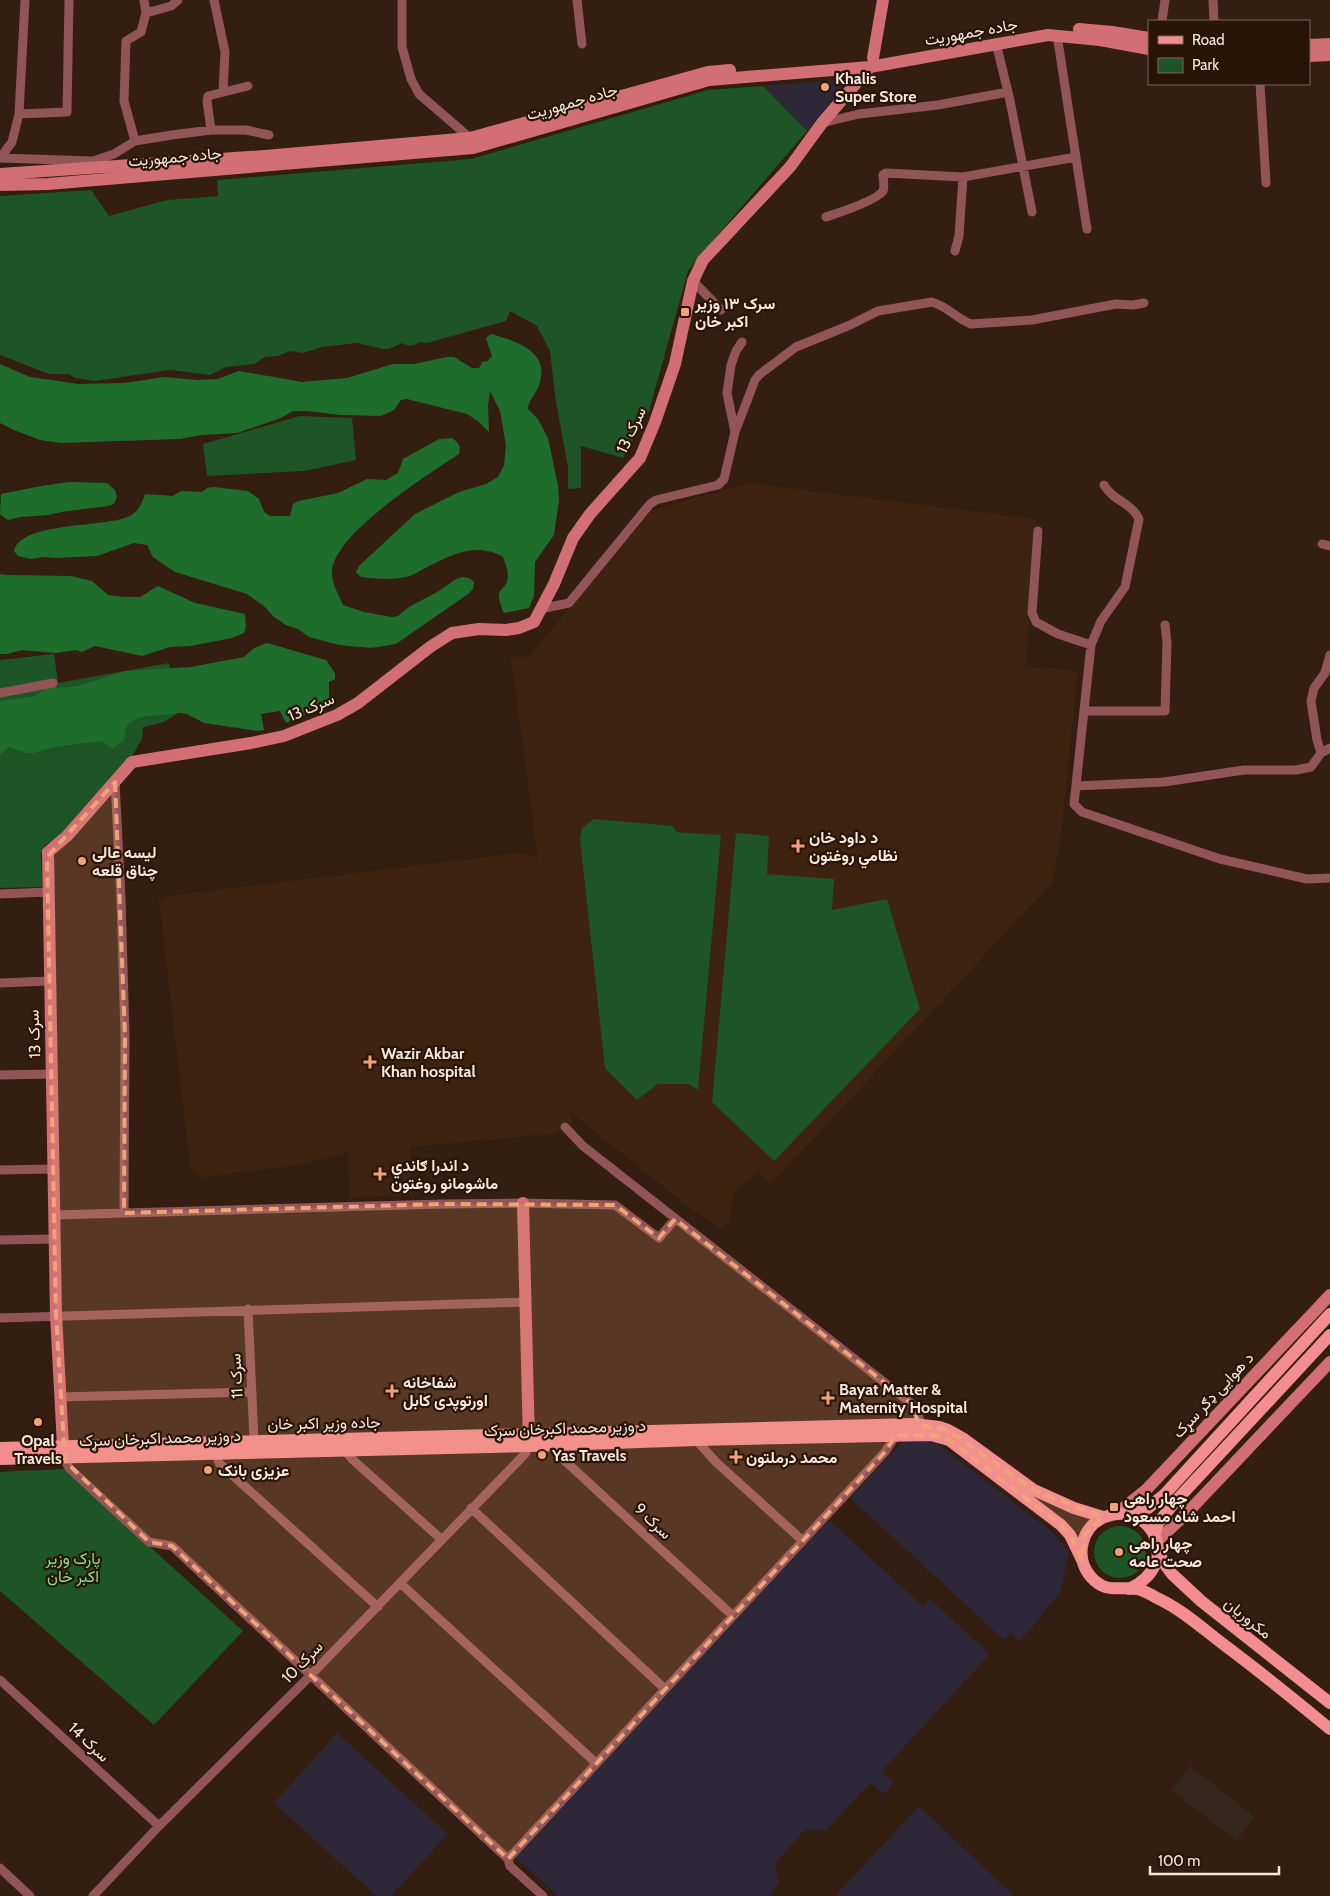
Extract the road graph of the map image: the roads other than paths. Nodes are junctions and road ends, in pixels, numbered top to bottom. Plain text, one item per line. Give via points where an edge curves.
1 (25, 0) edge
2 (69, 0) edge
3 (144, 0) edge
4 (178, 0) edge
5 (214, 0) edge
6 (402, 0) edge
7 (577, 0) edge
8 (883, 0) edge
9 (1165, 0) edge
10 (1213, 0) edge
11 (146, 13) junction
12 (1162, 20) edge
13 (1214, 20) edge
14 (1057, 36) junction
15 (1148, 38) edge
16 (994, 41) junction
17 (582, 44) dead end
18 (1330, 44) edge
19 (1310, 45) edge
20 (1148, 49) edge
21 (1330, 54) edge
22 (1310, 56) edge
23 (872, 62) junction
24 (1260, 85) edge
25 (248, 86) dead end
26 (223, 92) junction
27 (1008, 92) junction
28 (19, 114) junction
29 (822, 123) junction
30 (212, 130) junction
31 (269, 135) dead end
32 (470, 138) junction
33 (135, 141) junction
34 (1076, 157) junction
35 (39, 158) junction
36 (1023, 167) junction
37 (48, 171) junction
38 (0, 174) edge
39 (963, 177) junction
40 (1266, 183) dead end
41 (0, 185) edge
42 (1032, 212) dead end
43 (826, 217) dead end
44 (1087, 229) dead end
45 (955, 252) dead end
46 (693, 281) junction
47 (1144, 303) dead end
48 (721, 310) dead end
49 (742, 342) dead end
50 (736, 432) junction
51 (1104, 485) dead end
52 (1038, 531) dead end
53 (540, 609) junction
54 (1165, 625) dead end
55 (1091, 645) junction
56 (1330, 655) edge
57 (53, 683) dead end
58 (0, 693) edge
59 (1085, 711) junction
60 (1330, 748) edge
61 (1321, 753) junction
62 (115, 782) junction
63 (1076, 786) junction
64 (1330, 878) edge
65 (48, 892) junction
66 (0, 894) edge
67 (49, 981) junction
68 (0, 983) edge
69 (52, 1074) junction
70 (0, 1075) edge
71 (565, 1127) dead end
72 (54, 1169) junction
73 (0, 1170) edge
74 (523, 1203) junction
75 (124, 1213) junction
76 (55, 1215) junction
77 (675, 1219) junction
78 (56, 1239) junction
79 (0, 1240) edge
80 (1330, 1295) edge
81 (526, 1302) junction
82 (248, 1309) junction
83 (1330, 1314) edge
84 (56, 1315) junction
85 (0, 1318) edge
86 (1330, 1335) edge
87 (1330, 1362) edge
88 (252, 1392) junction
89 (60, 1397) junction
90 (920, 1430) junction
91 (696, 1434) junction
92 (896, 1435) junction
93 (556, 1439) junction
94 (254, 1440) junction
95 (528, 1440) junction
96 (343, 1444) junction
97 (215, 1447) junction
98 (0, 1448) edge
99 (63, 1452) junction
100 (0, 1458) edge
101 (471, 1508) junction
102 (1115, 1515) junction
103 (441, 1539) junction
104 (803, 1541) junction
105 (1156, 1541) junction
106 (1082, 1560) junction
107 (400, 1583) junction
108 (1129, 1589) junction
109 (378, 1607) junction
110 (733, 1616) junction
111 (310, 1675) junction
112 (0, 1680) edge
113 (666, 1689) junction
114 (1330, 1703) edge
115 (1330, 1729) edge
116 (596, 1762) junction
117 (159, 1826) junction
118 (508, 1859) junction
119 (0, 1868) edge
120 (30, 1896) edge
121 (94, 1896) edge
122 (543, 1896) edge

1 - 28 street
2 - 28 street via 67,112
3 - 11 street
4 - 11 street via 170,6
5 - 26 street via 225,52
6 - 32 street via 402,47 411,79 419,94
7 - 17 street
8 - 23 main road
9 - 12 street
10 - 13 street
11 - 33 street via 141,32 126,41 124,101
14 - 16 main road, جاده جمهوریت via 1048,34
14 - 20 main road, جاده جمهوریت
14 - 34 street
15 - 16 main road, جاده جمهوریت via 1052,27
16 - 23 main road, جاده جمهوریت
16 - 27 street
18 - 19 main road
21 - 22 main road
23 - 29 main road, سرک 13
23 - 32 main road, جاده جمهوریت via 708,72
23 - 41 main road, جاده جمهوریت via 709,80 473,148 48,184
24 - 40 street
25 - 26 street
26 - 30 street via 208,96
27 - 29 street via 938,105 859,114
27 - 36 street
28 - 35 street via 12,142 0,158
29 - 46 main road, سرک 13 via 790,167 703,260
30 - 31 street via 246,130
30 - 33 street
32 - 37 main road, جاده جمهوریت
33 - 35 street via 114,154 93,161
34 - 36 street
34 - 44 street
35 - 37 street
36 - 39 street
36 - 42 street
37 - 38 main road, جاده جمهوریت
39 - 43 street via 886,172 882,192 864,203
39 - 45 street via 960,236
46 - 48 street
46 - 53 main road, سرک 13 via 675,364 640,458 572,538
47 - 50 street via 1116,304 1032,320 971,324 932,302 878,311 796,347 759,375
49 - 50 street via 731,365 727,393
50 - 53 street via 724,479 718,485 650,504 569,603
51 - 55 street via 1136,512 1139,519 1125,586 1100,621
52 - 55 street via 1033,619 1058,634
53 - 62 main road, سرک 13 via 534,622 519,628 452,633 358,703 329,718 284,736 132,762
54 - 59 street via 1165,711
55 - 59 street
56 - 61 street via 1311,701
57 - 58 street
59 - 63 street
60 - 61 street
61 - 63 street via 1311,767 1296,770 1244,770 1164,782
62 - 65 main road, سرک 13 via 67,836 48,852
62 - 75 street via 124,1015
63 - 64 street via 1074,804 1082,812 1220,859 1307,879
65 - 66 street
65 - 67 main road, سرک 13
67 - 68 street
67 - 69 main road, سرک 13
69 - 70 street
69 - 72 main road, سرک 13
71 - 77 street via 582,1146
72 - 73 street
72 - 76 main road, سرک 13
74 - 75 street
74 - 77 street via 615,1205 659,1238
74 - 81 main road
75 - 76 street
76 - 78 main road, سرک 13
77 - 90 street via 912,1404 920,1417
78 - 79 street
78 - 84 main road, سرک 13
80 - 102 main road, د هوایی ډګر سړک via 1146,1490
81 - 82 street
81 - 95 main road
82 - 84 street
82 - 88 street, سرک 11
83 - 102 main road via 1164,1495 1148,1508
84 - 85 street
84 - 89 main road, سرک 13
86 - 105 main road via 1174,1503 1158,1523
87 - 105 main road via 1188,1512
88 - 89 street
88 - 94 street, سرک 11
89 - 99 main road, سرک 13
90 - 91 main road, د وزیر محمد اکبرخان سړک
90 - 92 main road, د وزیر محمد اکبرخان سړک
90 - 102 main road, د وزیر محمد اکبرخان سړک via 940,1427 948,1430 1034,1490 1074,1508
90 - 106 main road, د وزیر محمد اکبرخان سړک via 949,1440 1032,1503 1070,1535
91 - 92 main road, د وزیر محمد اکبرخان سړک
91 - 93 main road, د وزیر محمد اکبرخان سړک
91 - 104 street via 716,1462
92 - 104 street via 885,1452
93 - 95 main road, د وزیر محمد اکبرخان سړک
93 - 110 street, سرک 9 via 564,1460
94 - 96 main road, جاده وزیر اکبر خان
94 - 97 main road, جاده وزیر اکبر خان
95 - 96 main road, د وزیر محمد اکبرخان سړک
95 - 101 street, سرک 10 via 525,1454
96 - 97 main road, د وزیر محمد اکبرخان سړک
96 - 103 street via 352,1459
97 - 99 main road, د وزیر محمد اکبرخان سړک
97 - 109 street via 219,1462
98 - 99 main road
99 - 100 main road, د وزیر محمد اکبرخان سړک
99 - 111 street via 69,1468 149,1542 172,1546
101 - 103 street, سرک 10
101 - 113 street
102 - 105 main road via 1142,1522
102 - 106 main road via 1093,1524 1085,1534
103 - 107 street, سرک 10
104 - 110 street
105 - 108 main road via 1157,1561 1151,1574
105 - 114 main road, مکروریان via 1163,1562 1172,1574
106 - 108 main road via 1092,1578 1100,1584 1119,1590
107 - 109 street, سرک 10
107 - 116 street
108 - 115 main road via 1139,1589 1190,1618
109 - 111 street, سرک 10
110 - 113 street
111 - 117 street, سرک 10
111 - 118 street
112 - 117 street, سرک 14
113 - 116 street
116 - 118 street
117 - 121 street, سرک 10
118 - 122 street via 510,1866
119 - 120 street

